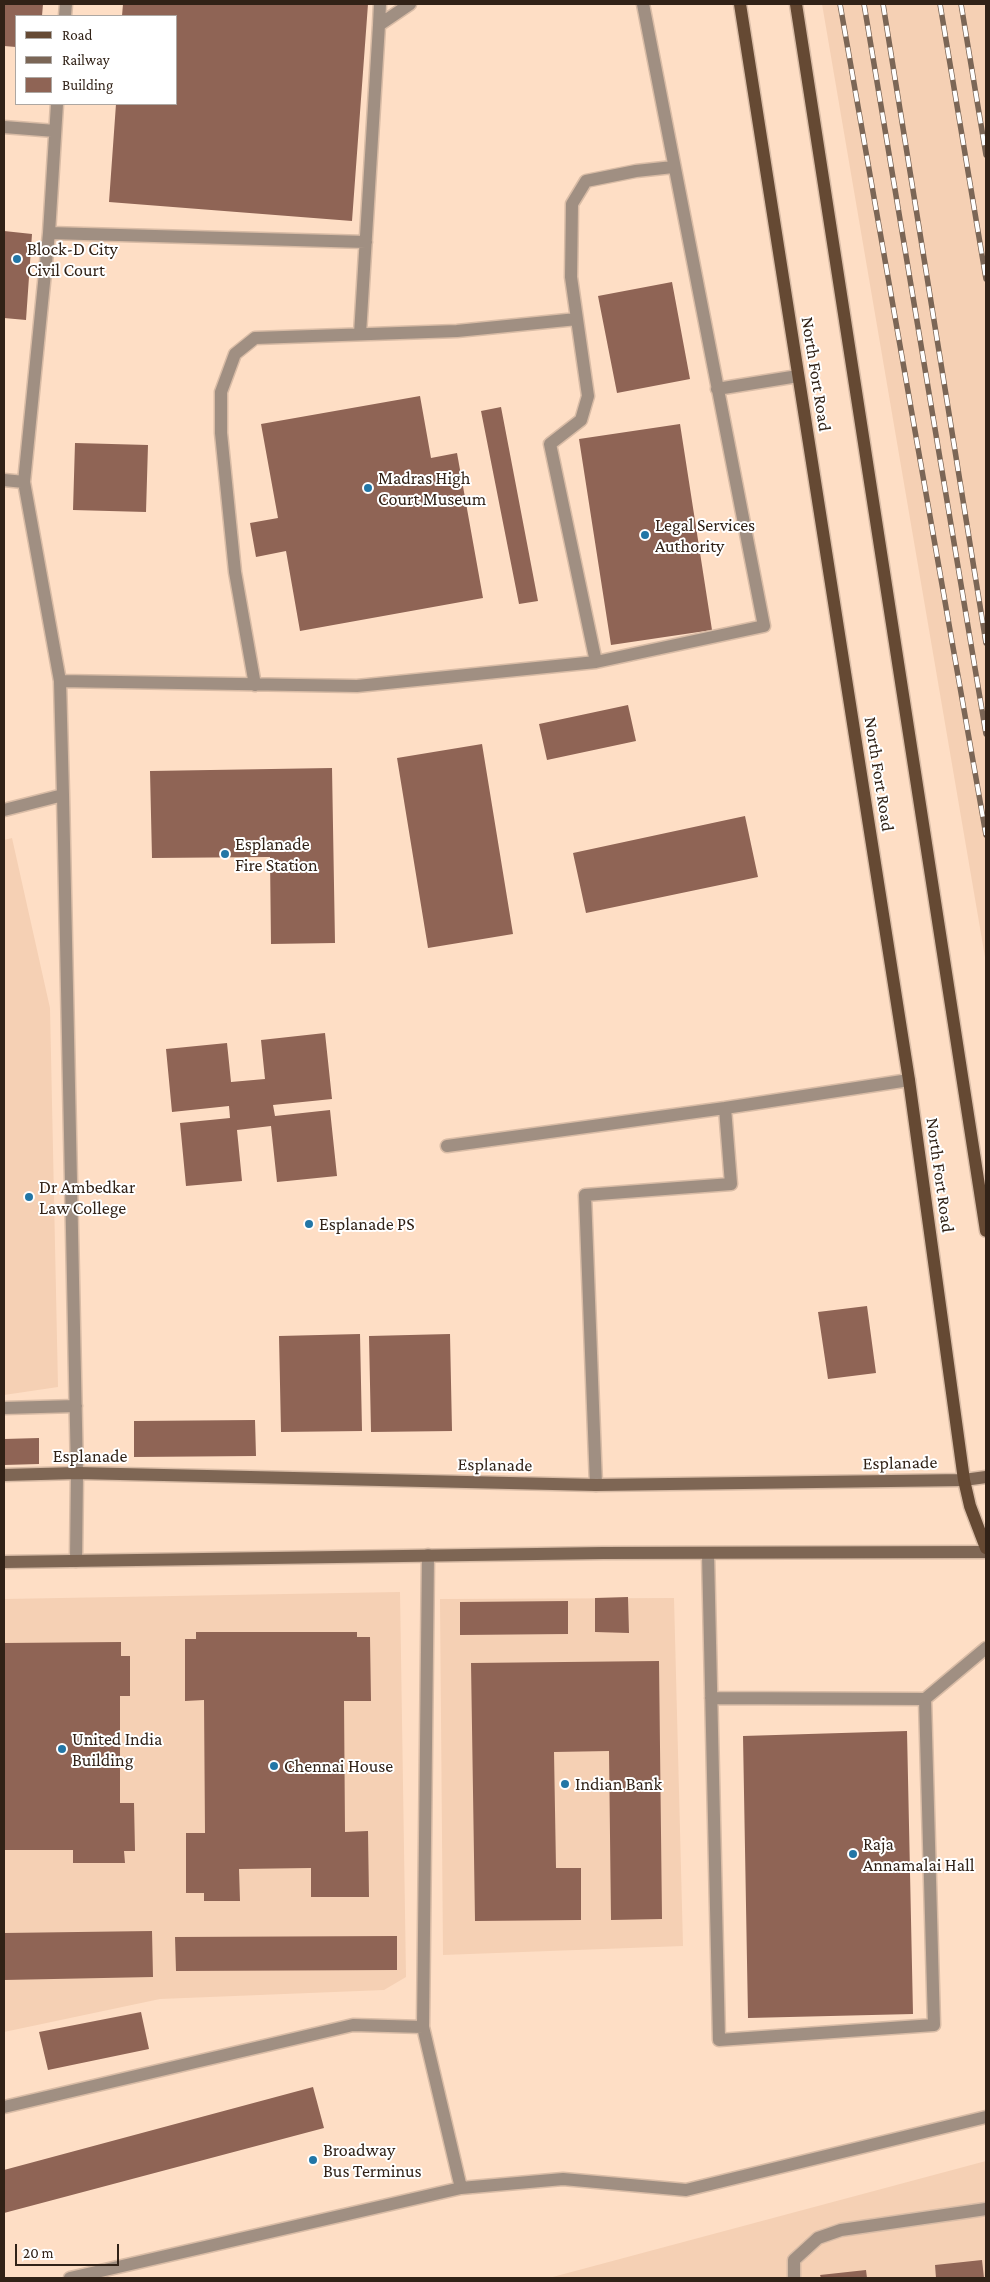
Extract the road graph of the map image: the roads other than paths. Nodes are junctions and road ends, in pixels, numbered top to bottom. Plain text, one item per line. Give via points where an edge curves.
1 (380, 4) edge
2 (410, 4) edge
3 (643, 4) edge
4 (740, 4) edge
5 (796, 4) edge
6 (379, 25) junction
7 (57, 105) edge
8 (4, 127) edge
9 (55, 131) junction
10 (673, 167) junction
11 (49, 233) junction
12 (366, 242) junction
13 (577, 319) junction
14 (360, 334) junction
15 (798, 376) junction
16 (717, 390) junction
17 (4, 480) edge
18 (24, 482) junction
19 (596, 662) junction
20 (60, 681) junction
21 (255, 685) junction
22 (62, 795) junction
23 (4, 810) edge
24 (910, 1080) junction
25 (725, 1108) junction
26 (448, 1146) dead end
27 (986, 1231) edge
28 (76, 1406) junction
29 (4, 1408) edge
30 (77, 1473) junction
31 (4, 1474) edge
32 (986, 1476) edge
33 (964, 1480) junction
34 (596, 1484) junction
35 (986, 1550) edge
36 (708, 1554) junction
37 (428, 1555) junction
38 (76, 1561) junction
39 (4, 1562) edge
40 (986, 1648) edge
41 (711, 1698) junction
42 (925, 1699) junction
43 (423, 2027) junction
44 (4, 2107) edge
45 (986, 2117) edge
46 (461, 2188) junction
47 (986, 2209) edge
48 (70, 2278) edge
49 (794, 2278) edge

1 - 6 street
2 - 6 street
3 - 10 street
4 - 15 main road, North Fort Road
5 - 27 main road, North Fort Road
6 - 12 street
7 - 9 street
8 - 9 street
9 - 11 street
10 - 13 street via 586,181 572,204 571,277
10 - 16 street
11 - 12 street
11 - 18 street
12 - 14 street
13 - 14 street via 457,331
13 - 19 street via 588,396 582,420 550,444
14 - 21 street via 255,338 235,354 221,392 221,433 235,572
15 - 16 street
15 - 24 main road, North Fort Road
16 - 19 street via 764,626
17 - 18 street
18 - 20 street
19 - 21 street via 357,686
20 - 21 street
20 - 22 street
22 - 23 street
22 - 28 street
24 - 25 street
24 - 33 main road, North Fort Road
25 - 26 street
25 - 34 street via 731,1184 585,1195
28 - 29 street
28 - 30 street
30 - 31 main road, Esplanade
30 - 34 main road, Esplanade
30 - 38 street
32 - 33 main road, Esplanade
33 - 34 main road, Esplanade
33 - 35 main road, North Fort Road
35 - 36 main road
36 - 37 main road
36 - 41 street
37 - 38 main road
37 - 43 street
38 - 39 main road
40 - 42 street
41 - 42 street
41 - 42 street via 719,2040 934,2025
43 - 44 street via 353,2025
43 - 46 street
45 - 46 street via 686,2190 563,2179
46 - 48 street
47 - 49 street via 841,2230 818,2238 794,2260

